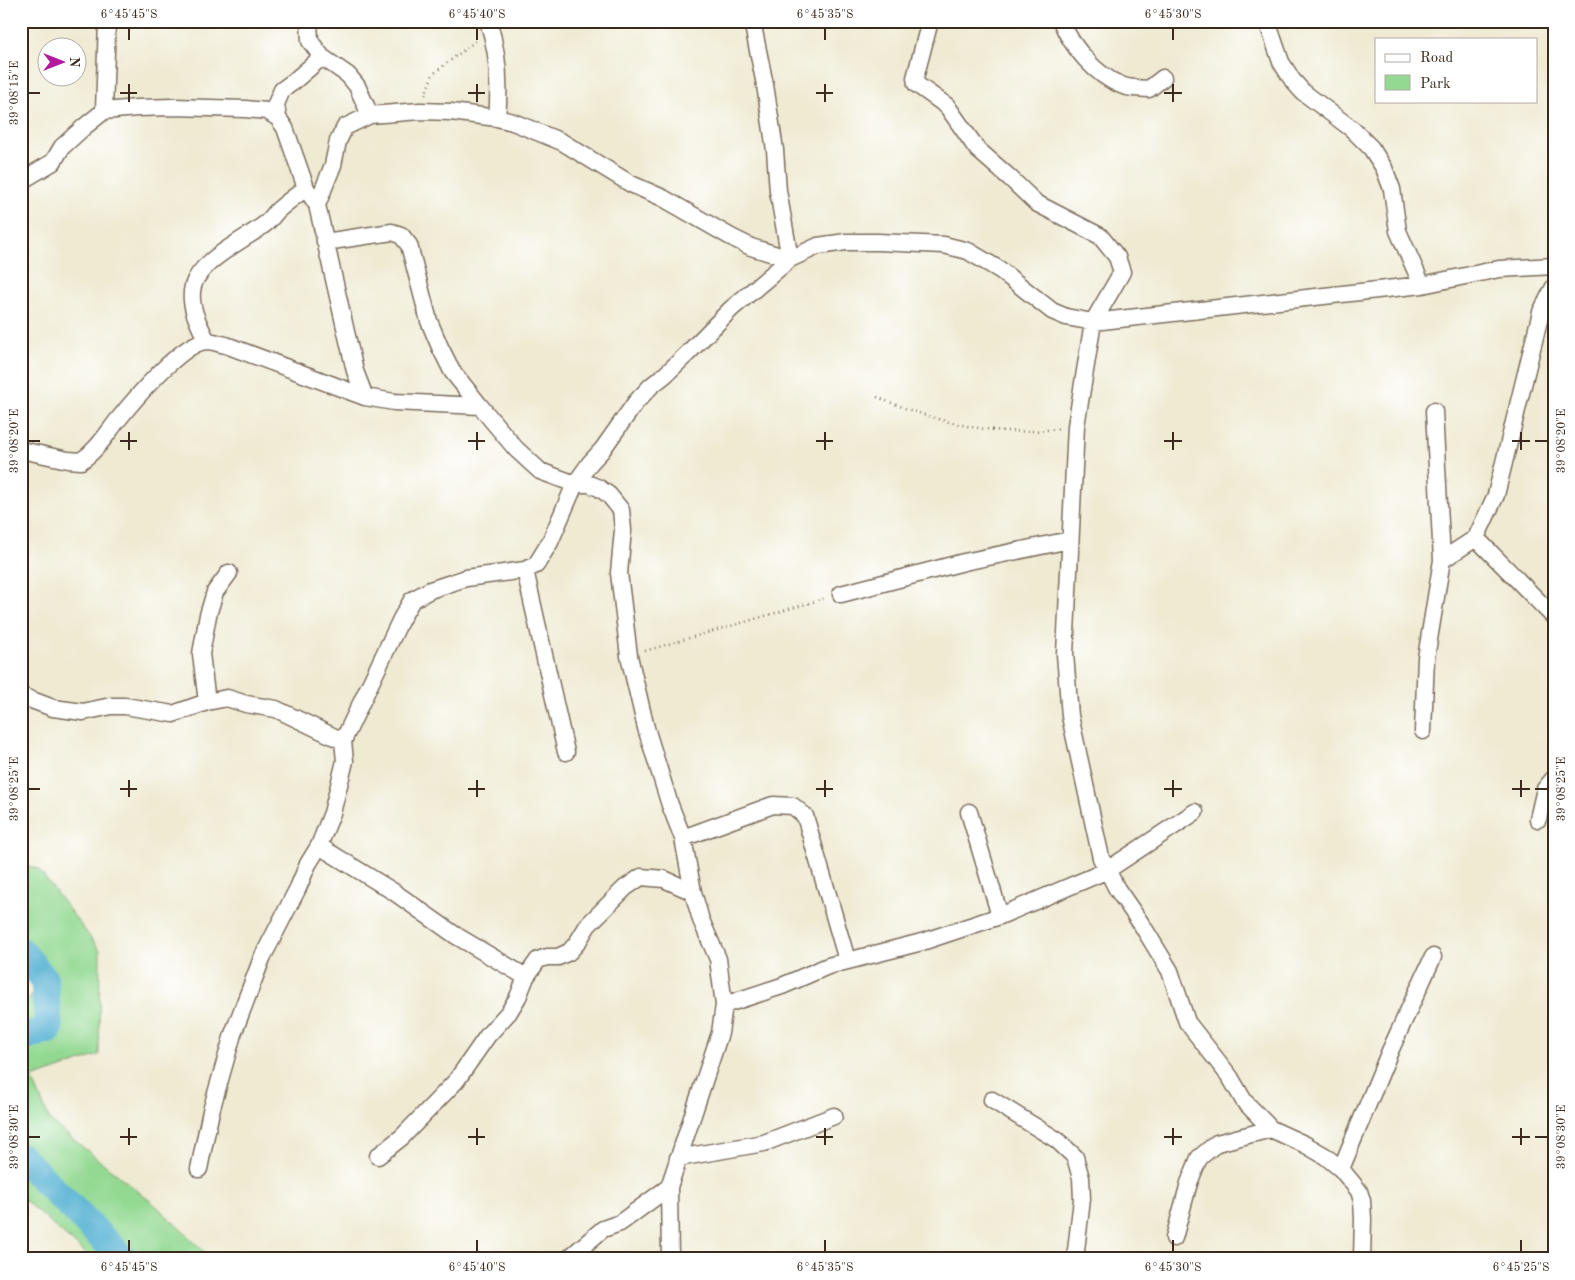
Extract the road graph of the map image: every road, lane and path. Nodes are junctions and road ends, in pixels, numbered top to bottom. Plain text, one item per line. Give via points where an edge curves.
1 (107, 21) edge
2 (309, 21) edge
3 (752, 21) edge
4 (930, 21) edge
5 (1061, 21) edge
6 (1266, 21) edge
7 (489, 26) edge
8 (322, 57) junction
9 (1163, 78) dead end
10 (104, 111) junction
11 (420, 111) junction
12 (370, 115) junction
13 (278, 118) junction
14 (498, 118) junction
15 (21, 181) edge
16 (306, 188) junction
17 (316, 204) junction
18 (325, 242) junction
19 (790, 259) junction
20 (1554, 266) edge
21 (1422, 285) junction
22 (1554, 288) edge
23 (1093, 322) junction
24 (207, 341) junction
25 (365, 397) junction
26 (877, 398) dead end
27 (480, 406) junction
28 (1434, 411) dead end
29 (1076, 426) junction
30 (21, 450) edge
31 (575, 484) junction
32 (1476, 538) junction
33 (1070, 540) junction
34 (1442, 560) junction
35 (525, 570) junction
36 (229, 573) dead end
37 (841, 594) joint
38 (1554, 617) edge
39 (629, 656) junction
40 (21, 696) edge
41 (207, 702) junction
42 (1423, 731) dead end
43 (343, 741) junction
44 (566, 752) dead end
45 (1554, 778) edge
46 (969, 812) dead end
47 (1195, 812) dead end
48 (1538, 819) dead end
49 (683, 838) junction
50 (319, 846) junction
51 (1106, 871) junction
52 (694, 892) junction
53 (1000, 916) junction
54 (1433, 957) dead end
55 (847, 960) junction
56 (526, 977) junction
57 (724, 1005) junction
58 (992, 1100) dead end
59 (834, 1116) dead end
60 (1271, 1129) junction
61 (378, 1156) dead end
62 (678, 1158) junction
63 (199, 1169) dead end
64 (1340, 1169) junction
65 (669, 1187) junction
66 (1174, 1238) dead end
67 (568, 1259) edge
68 (670, 1259) edge
69 (1075, 1259) edge
70 (1362, 1259) edge

1 - 10 street
2 - 8 street via 310,42
3 - 19 street via 768,104
4 - 23 street via 916,84 947,106 977,149 1036,203 1100,236 1118,257 1122,272
5 - 9 street via 1075,46 1101,75 1123,86 1149,89
6 - 21 street via 1281,62 1293,81 1352,129 1371,148 1384,168 1392,189 1398,231
7 - 11 path via 433,74
7 - 14 street via 500,84
8 - 12 street via 348,74
8 - 13 street via 282,90 276,104
10 - 13 street via 221,108 267,111
10 - 15 street via 62,147 53,162
11 - 12 street
11 - 14 street
12 - 17 street via 345,127
13 - 16 street via 286,128
14 - 19 street via 562,142 631,184 663,198 730,237
16 - 17 street
16 - 24 street via 199,274 192,298 195,316
17 - 18 street
18 - 25 street via 355,371
18 - 27 street via 392,232 401,235 408,245 429,321 440,347 452,371
19 - 23 street via 818,246 846,242 944,245 968,251 1000,270 1052,311
19 - 31 street via 731,309 651,386
20 - 21 street via 1499,269
21 - 23 street
22 - 32 street via 1541,312 1496,495
23 - 29 street
24 - 25 street via 226,345
24 - 30 street via 189,347 161,372 118,419 90,456 82,461
25 - 27 street via 394,402
26 - 29 path via 944,421 986,430 1036,432
27 - 31 street via 516,449 540,471
28 - 34 street
29 - 33 street
31 - 35 street via 542,558
31 - 39 street via 600,488 621,510 623,530 619,573
32 - 34 street
32 - 38 street
33 - 37 street via 964,562
33 - 51 street via 1065,654 1070,716
34 - 42 street via 1426,658
35 - 43 street via 466,578 412,600
35 - 44 street
36 - 41 street via 215,592 201,654
37 - 39 path
39 - 49 street via 646,728
40 - 41 street via 53,708 83,712 125,706 173,714
41 - 43 street via 227,698 276,709
43 - 50 street via 345,762 332,813
45 - 48 street via 1545,789
46 - 53 street
47 - 51 street
49 - 52 street
49 - 55 street via 773,805 794,806 805,816
50 - 56 street
50 - 63 street via 262,958 233,1034
51 - 53 street
51 - 60 street via 1170,971 1187,1022 1248,1106
52 - 56 street via 664,879 641,877 624,888 594,919 569,952 538,960
52 - 57 street via 701,920 718,959
53 - 55 street via 922,942
54 - 64 street
55 - 57 street
56 - 61 street via 509,1012 488,1035 456,1081 402,1137
57 - 62 street via 720,1033
58 - 69 street via 1057,1140 1075,1157 1082,1199
59 - 62 street via 764,1143
60 - 64 street via 1326,1156
60 - 66 street via 1217,1143 1199,1158
62 - 65 street
64 - 70 street via 1359,1191 1362,1201
65 - 67 street via 620,1223 604,1229
65 - 68 street

